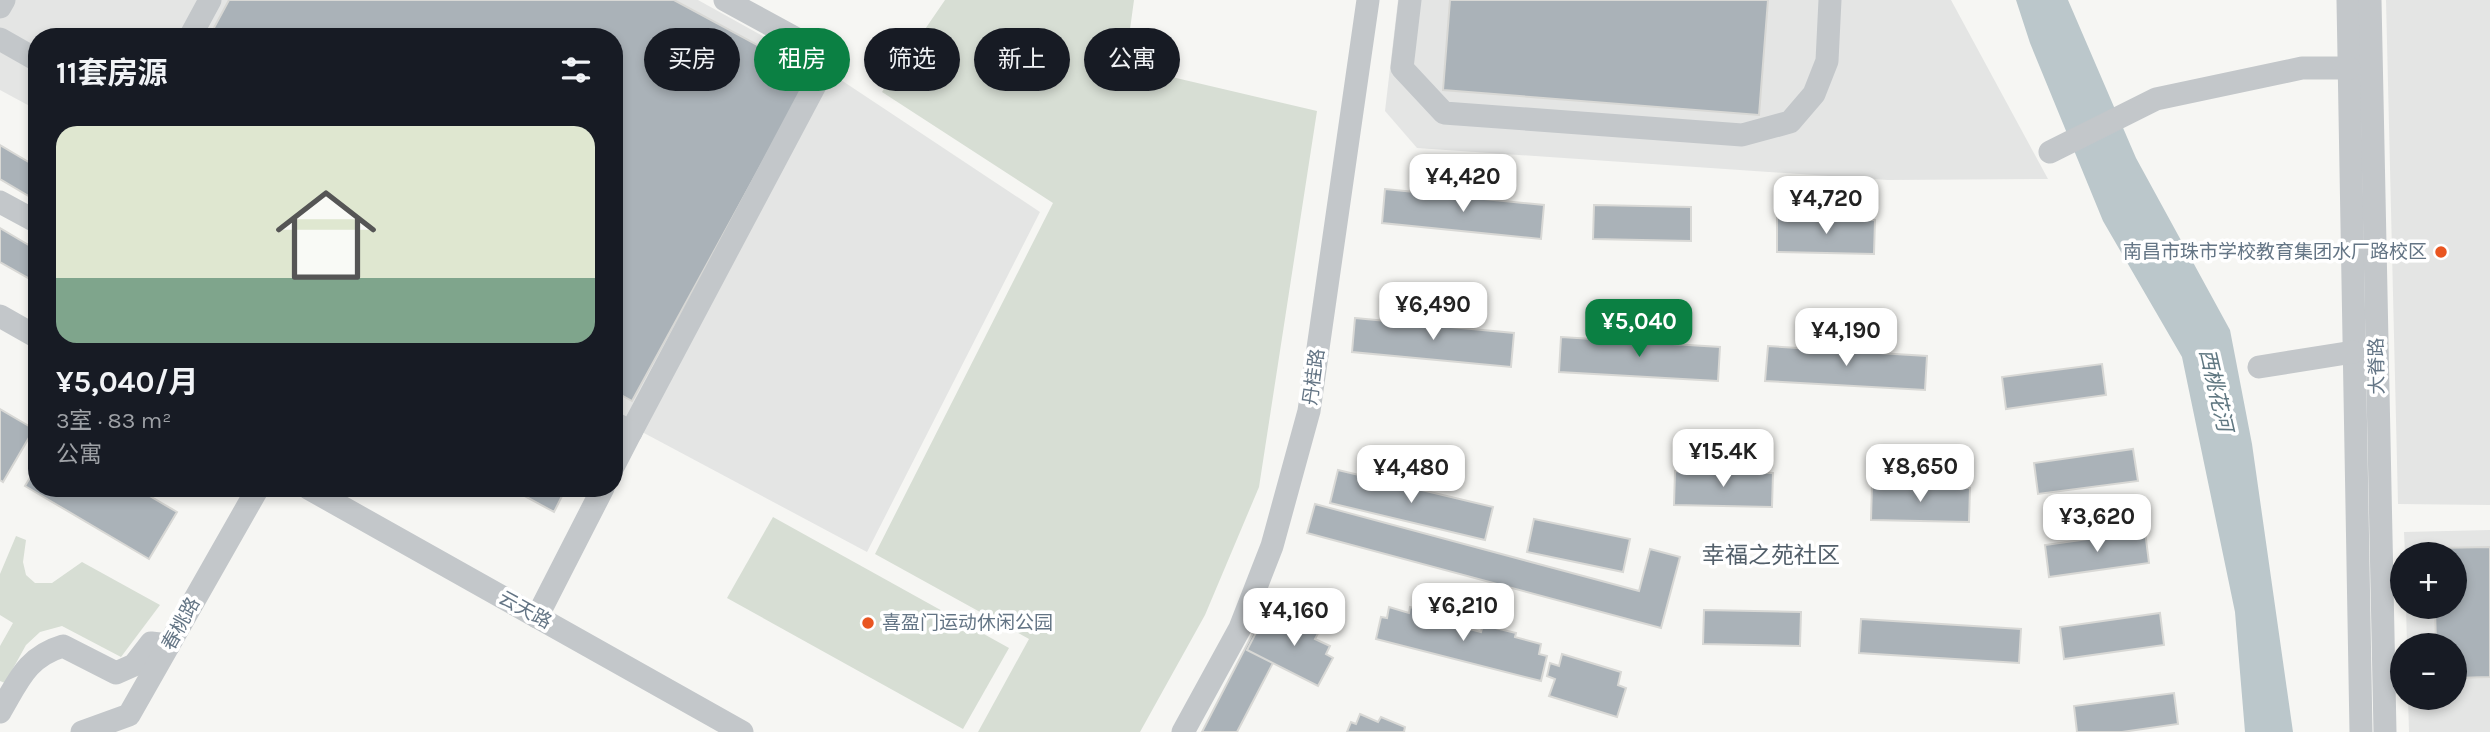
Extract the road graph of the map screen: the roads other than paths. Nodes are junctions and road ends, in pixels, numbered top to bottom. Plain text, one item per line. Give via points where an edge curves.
1 (4, 0) edge
2 (210, 0) edge
3 (725, 0) edge
4 (1368, 0) edge
5 (1410, 0) edge
6 (1830, 0) edge
7 (2348, 0) edge
8 (2370, 0) edge
9 (0, 7) edge
10 (195, 28) edge
11 (0, 39) edge
12 (28, 55) edge
13 (2349, 68) junction
14 (2050, 152) dead end
15 (0, 202) edge
16 (28, 217) edge
17 (0, 316) edge
18 (28, 327) edge
19 (2353, 352) junction
20 (2259, 367) dead end
21 (623, 427) edge
22 (253, 497) edge
23 (323, 497) edge
24 (598, 497) edge
25 (537, 617) junction
26 (169, 645) junction
27 (0, 712) edge
28 (82, 732) edge
29 (742, 732) edge
30 (1183, 732) edge
31 (2361, 732) edge
32 (2385, 732) edge

1 - 9 street
2 - 10 street
3 - 21 street via 830,57
4 - 30 street, 丹桂路 via 1309,411 1272,546 1240,628
5 - 6 street via 1402,68 1444,113 1742,135 1790,122 1814,94 1827,61
7 - 13 street, 大脊路
8 - 32 street, 大脊路
11 - 12 street
13 - 14 street via 2302,68 2151,101
13 - 19 street, 大脊路
15 - 16 street
17 - 18 street
19 - 20 street
19 - 31 street, 大脊路
22 - 26 street, 春桃路
23 - 25 street, 云天路
24 - 25 street
25 - 29 street, 云天路
26 - 27 street via 151,643 134,665 116,673 62,646 46,651 28,665
26 - 28 street, 春桃路 via 129,715

